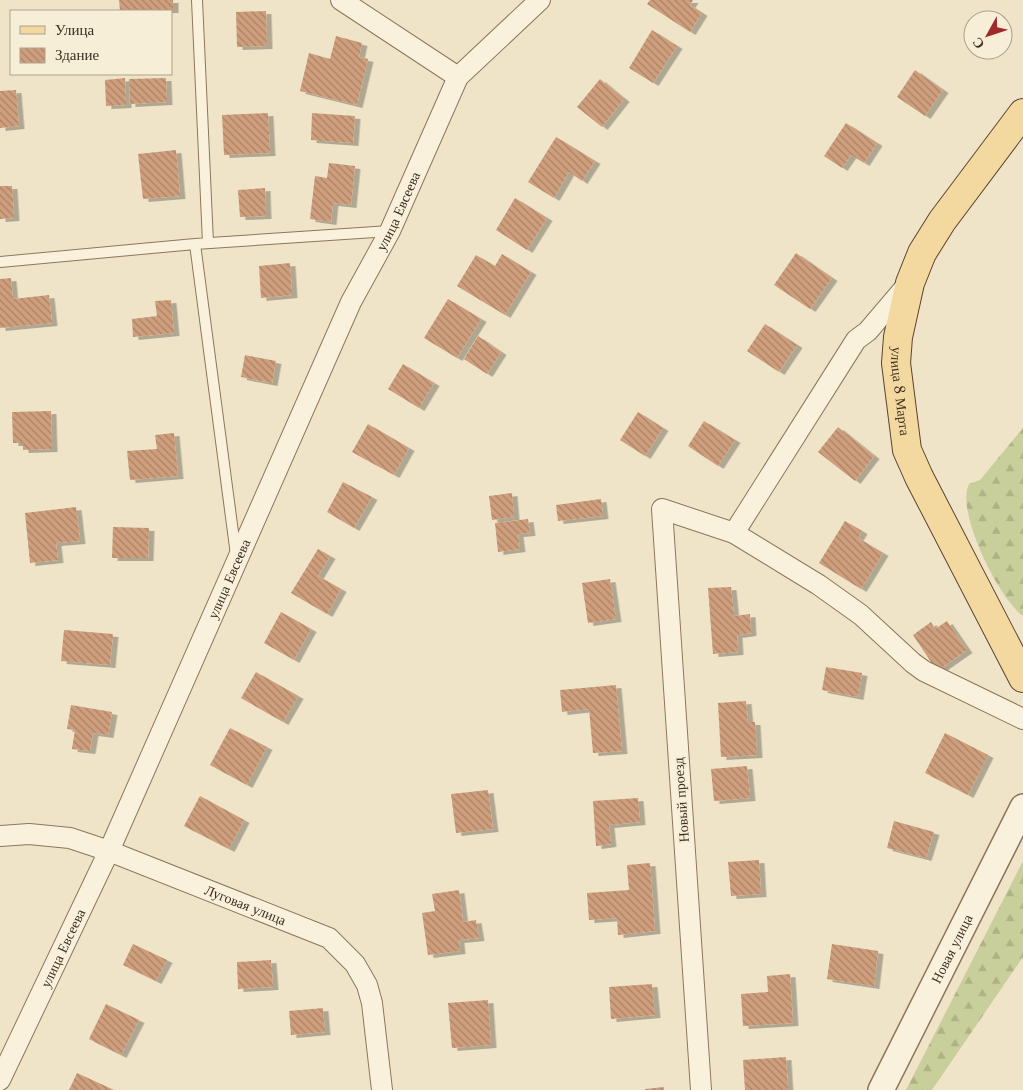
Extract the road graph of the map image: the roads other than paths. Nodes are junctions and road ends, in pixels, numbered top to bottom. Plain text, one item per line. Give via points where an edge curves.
1 (197, 0) edge
2 (341, 0) edge
3 (540, 0) edge
4 (458, 77) junction
5 (1023, 113) edge
6 (390, 231) junction
7 (208, 243) junction
8 (195, 244) junction
9 (0, 262) edge
10 (910, 283) junction
11 (734, 533) junction
12 (237, 562) junction
13 (1019, 662) edge
14 (1023, 719) edge
15 (1023, 807) edge
16 (0, 836) edge
17 (109, 851) junction
18 (0, 1080) edge
19 (382, 1090) edge
20 (701, 1090) edge
21 (880, 1090) edge

1 - 7 lane
2 - 4 street
3 - 4 street
4 - 6 street, улица Евсеева
5 - 10 main road, улица 8 Марта via 942,221 922,252
6 - 7 lane
6 - 12 street, улица Евсеева via 351,302
7 - 8 lane
8 - 9 lane
8 - 12 lane
10 - 11 street via 868,331 856,340
10 - 13 main road, улица 8 Марта via 898,337 896,363 907,450
11 - 14 street via 840,598 924,671
11 - 20 street, Новый проезд via 662,510
12 - 17 street, улица Евсеева
15 - 21 street, Новая улица
16 - 17 street, Луговая улица via 29,834 70,838
17 - 18 street, улица Евсеева
17 - 19 street, Луговая улица via 323,935 333,942 355,964 370,993

